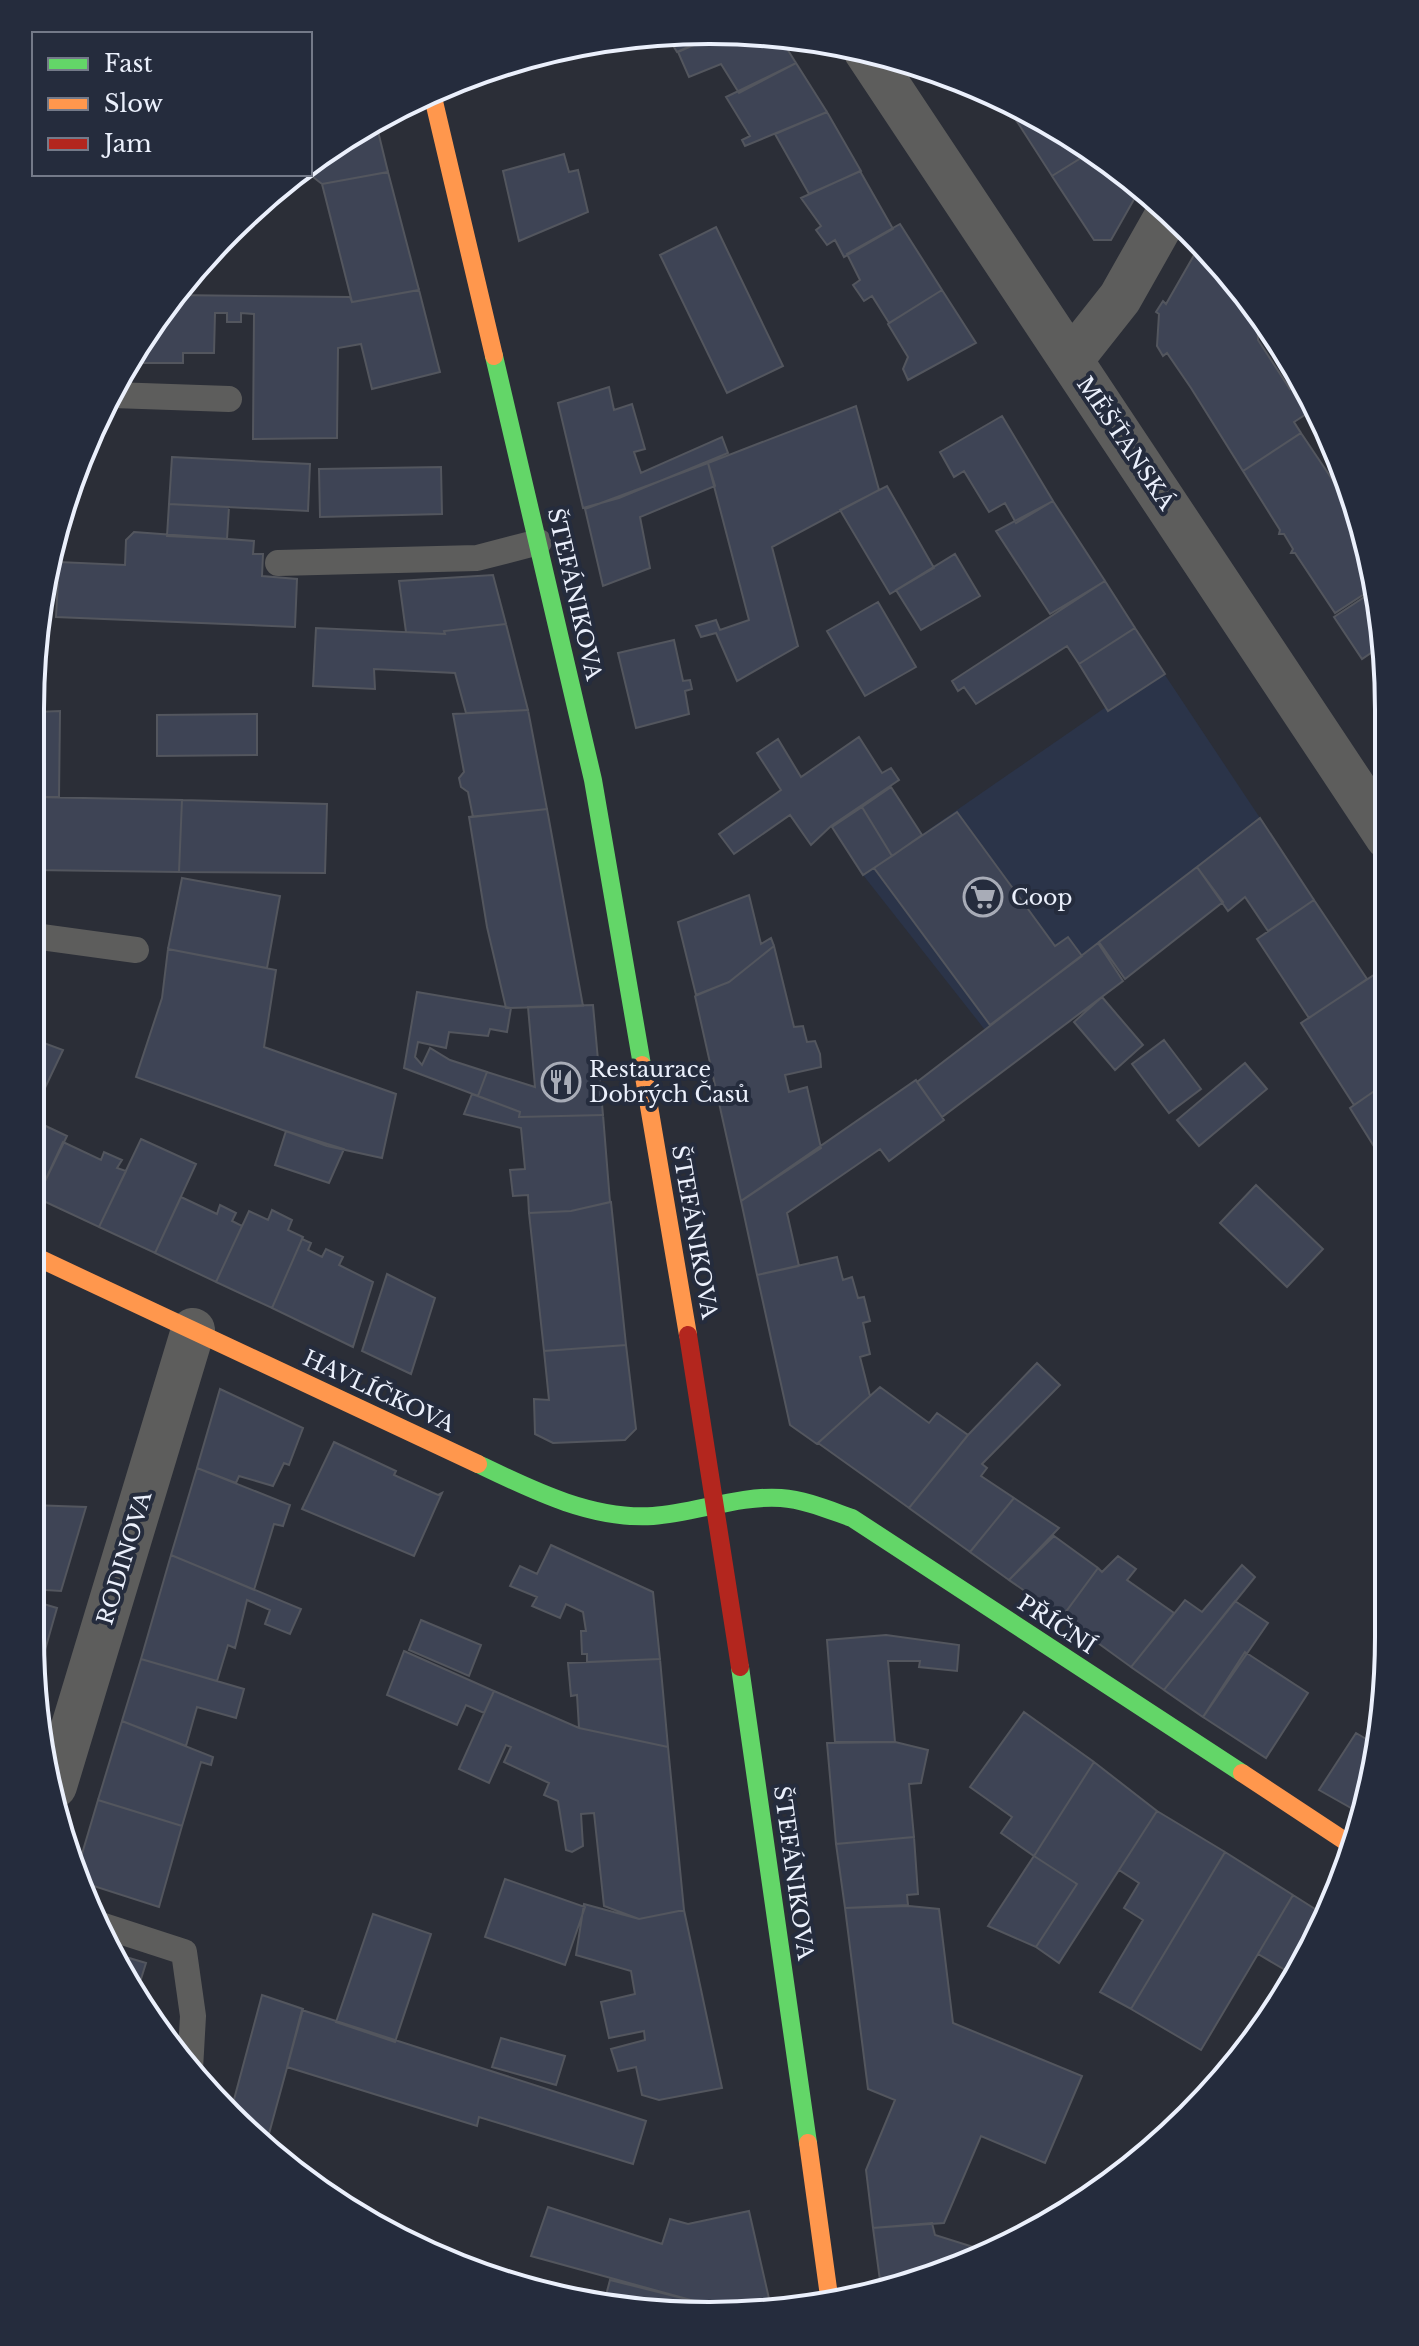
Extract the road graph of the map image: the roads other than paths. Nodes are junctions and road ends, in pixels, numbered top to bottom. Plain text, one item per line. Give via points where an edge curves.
1 (875, 65) edge
2 (435, 104) edge
3 (1163, 223) edge
4 (1071, 360) junction
5 (123, 395) edge
6 (229, 399) dead end
7 (539, 542) junction
8 (278, 563) dead end
9 (1375, 819) edge
10 (44, 937) edge
11 (136, 950) dead end
12 (44, 1261) edge
13 (193, 1330) junction
14 (718, 1507) junction
15 (59, 1774) edge
16 (1343, 1840) edge
17 (112, 1929) edge
18 (191, 2053) edge
19 (828, 2291) edge

1 - 4 street, MĚŠŤANSKÁ
2 - 7 main road, ŠTEFÁNIKOVA
3 - 4 street via 1120,298
4 - 9 street, MĚŠŤANSKÁ
5 - 6 lane
7 - 8 lane via 477,558
7 - 14 main road, ŠTEFÁNIKOVA via 593,780
10 - 11 lane
12 - 13 main road, HAVLÍČKOVA
13 - 14 main road, HAVLÍČKOVA via 541,1494 619,1515
13 - 15 street, RODINOVA
14 - 16 main road, PŘÍČNÍ via 777,1498 852,1518
14 - 19 main road, ŠTEFÁNIKOVA
17 - 18 lane via 184,1952 193,2016

